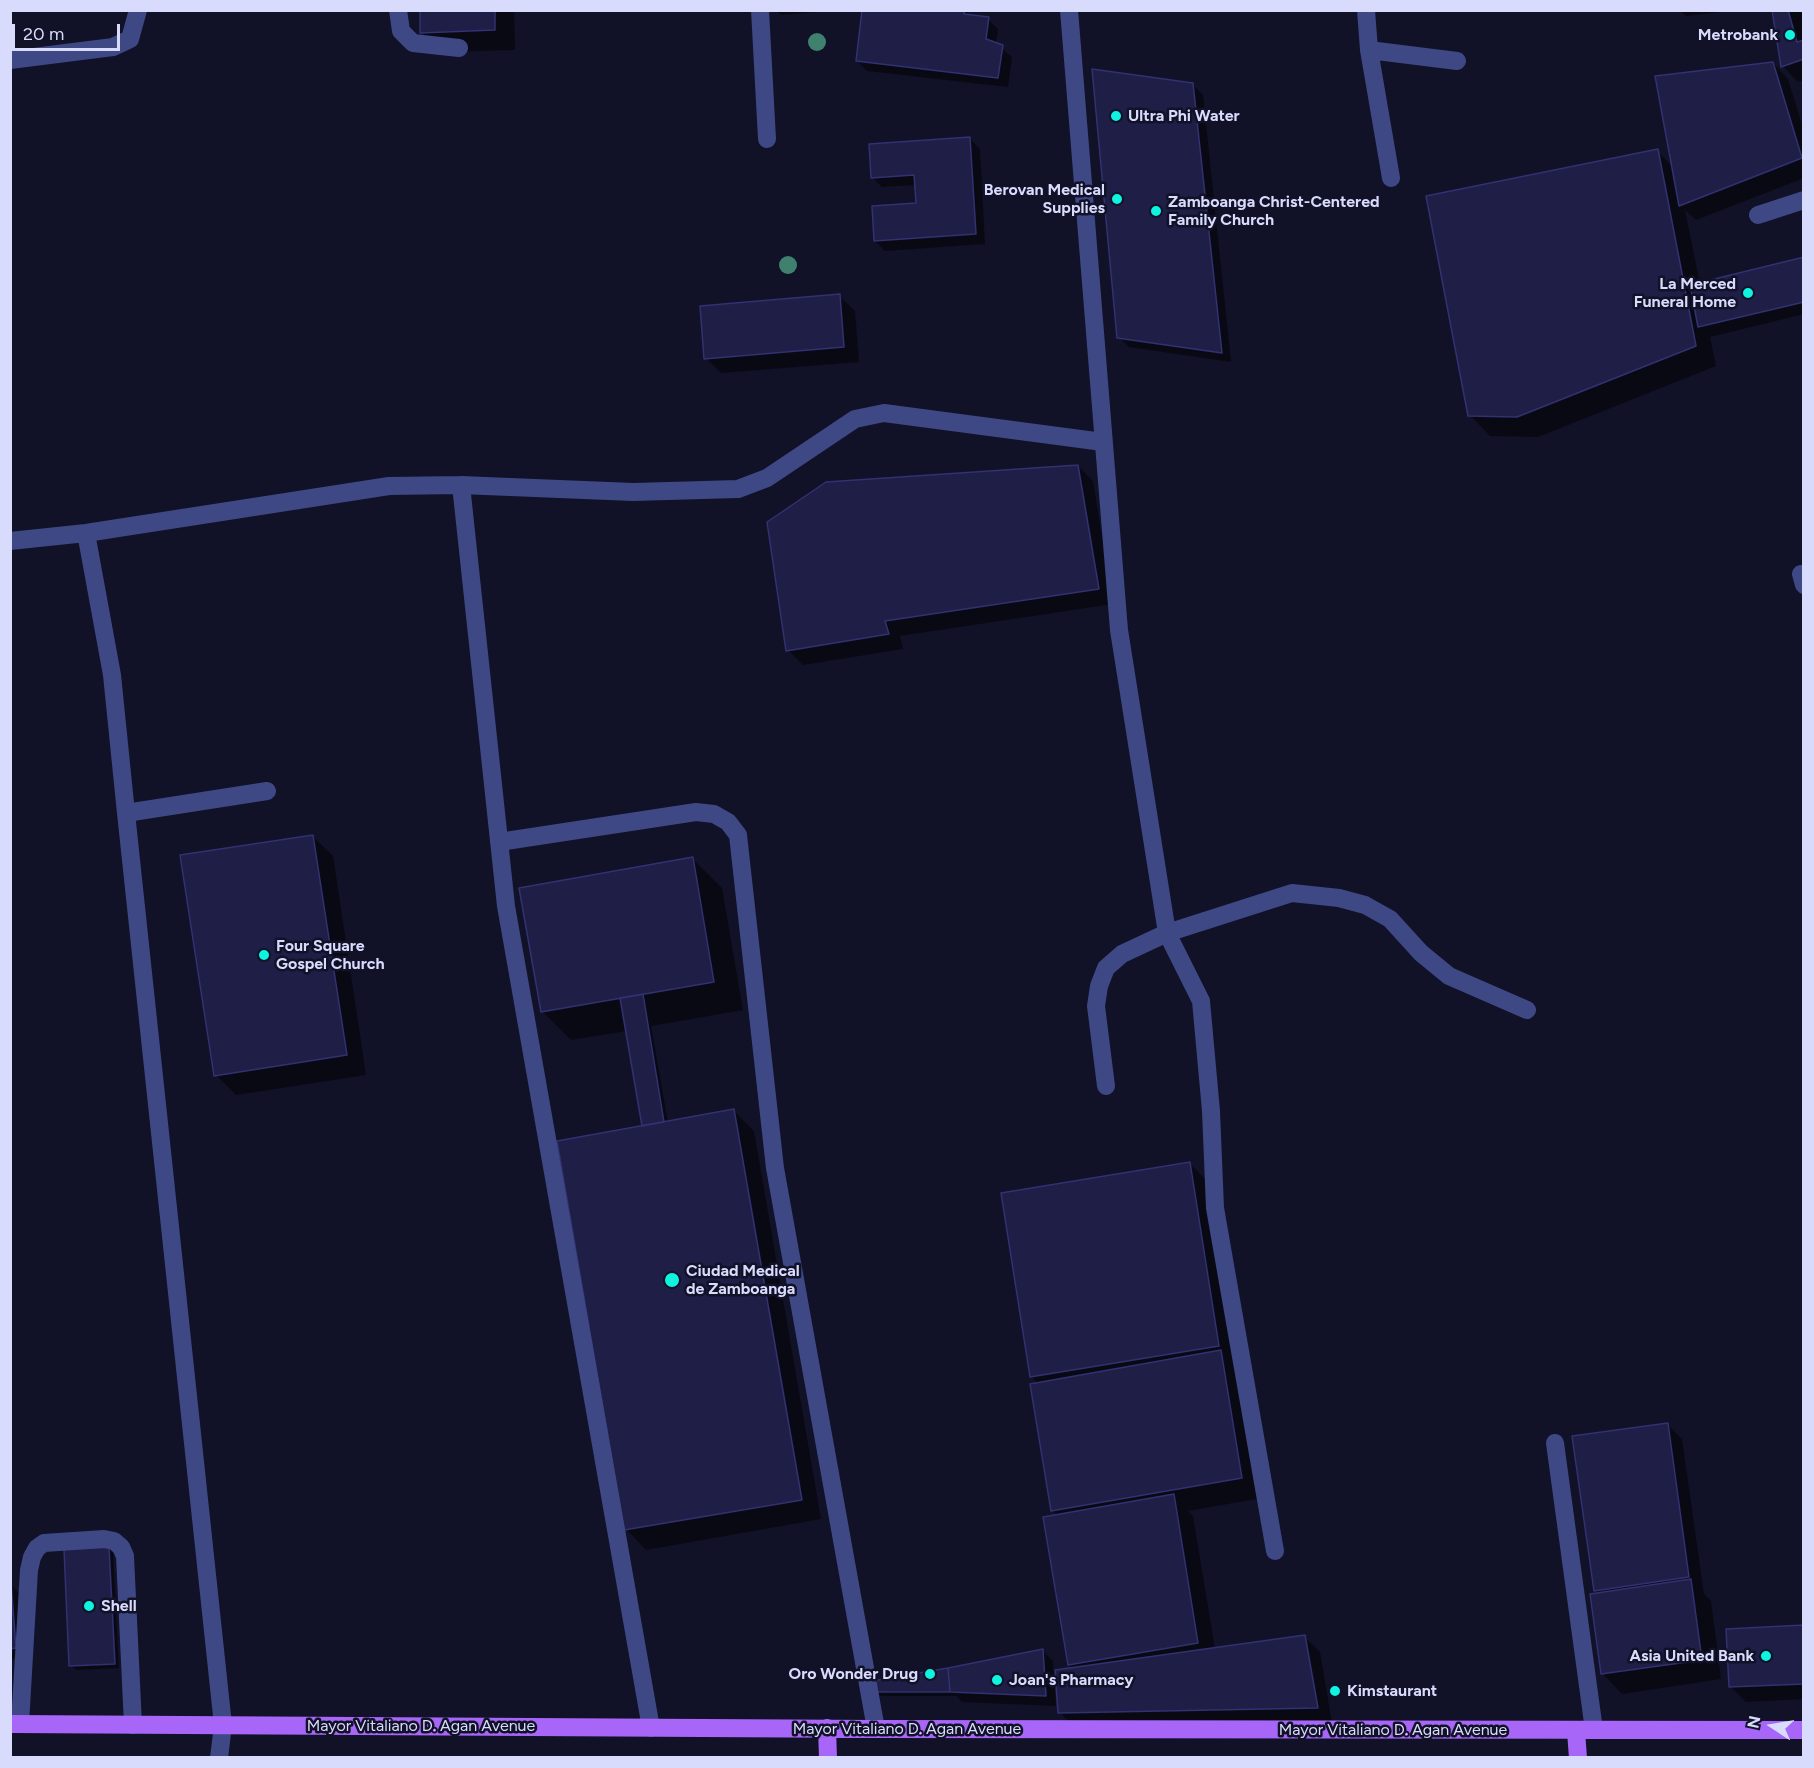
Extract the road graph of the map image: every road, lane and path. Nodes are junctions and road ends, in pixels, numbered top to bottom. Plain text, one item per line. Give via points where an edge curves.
1 (138, 10) edge
2 (398, 10) edge
3 (760, 10) edge
4 (1069, 10) edge
5 (1366, 10) edge
6 (459, 48) dead end
7 (1369, 50) junction
8 (10, 60) edge
9 (1457, 61) dead end
10 (766, 139) dead end
11 (1391, 178) dead end
12 (1803, 200) edge
13 (1758, 215) dead end
14 (1103, 442) junction
15 (461, 485) junction
16 (86, 533) junction
17 (10, 541) edge
18 (267, 791) dead end
19 (126, 813) junction
20 (499, 842) junction
21 (1167, 933) junction
22 (1527, 1010) dead end
23 (1106, 1086) dead end
24 (1555, 1443) dead end
25 (1275, 1551) dead end
26 (15, 1724) edge
27 (134, 1725) junction
28 (223, 1725) junction
29 (651, 1728) junction
30 (827, 1728) junction
31 (876, 1729) junction
32 (1585, 1730) junction
33 (1803, 1731) edge
34 (219, 1758) edge
35 (828, 1758) edge
36 (1578, 1758) edge

1 - 8 street via 130,39 113,47
2 - 6 street via 400,31 413,43
3 - 10 street
4 - 14 street
5 - 7 street
7 - 9 street
7 - 11 street
12 - 13 street
14 - 15 street via 884,413 855,419 767,478 738,489 621,492
14 - 21 street via 1119,630
15 - 16 street via 390,486
15 - 20 street
16 - 17 street
16 - 19 street via 112,675
18 - 19 street
19 - 28 street
20 - 29 street via 506,906
20 - 31 street via 696,812 714,814 728,822 738,835 775,1168
21 - 22 street via 1292,893 1339,898 1365,905 1390,919 1449,976
21 - 23 street via 1122,954 1106,968 1096,1006
21 - 25 street via 1201,1001 1215,1208
24 - 32 street
26 - 27 main road, Mayor Vitaliano D. Agan Avenue
26 - 27 street via 32,1557 44,1543 104,1539 114,1541 125,1556
27 - 28 main road, Mayor Vitaliano D. Agan Avenue
28 - 29 main road, Mayor Vitaliano D. Agan Avenue
28 - 34 street
29 - 30 main road, Mayor Vitaliano D. Agan Avenue
30 - 31 main road, Mayor Vitaliano D. Agan Avenue
30 - 35 main road
31 - 32 main road, Mayor Vitaliano D. Agan Avenue
32 - 33 main road, Mayor Vitaliano D. Agan Avenue
32 - 36 main road

